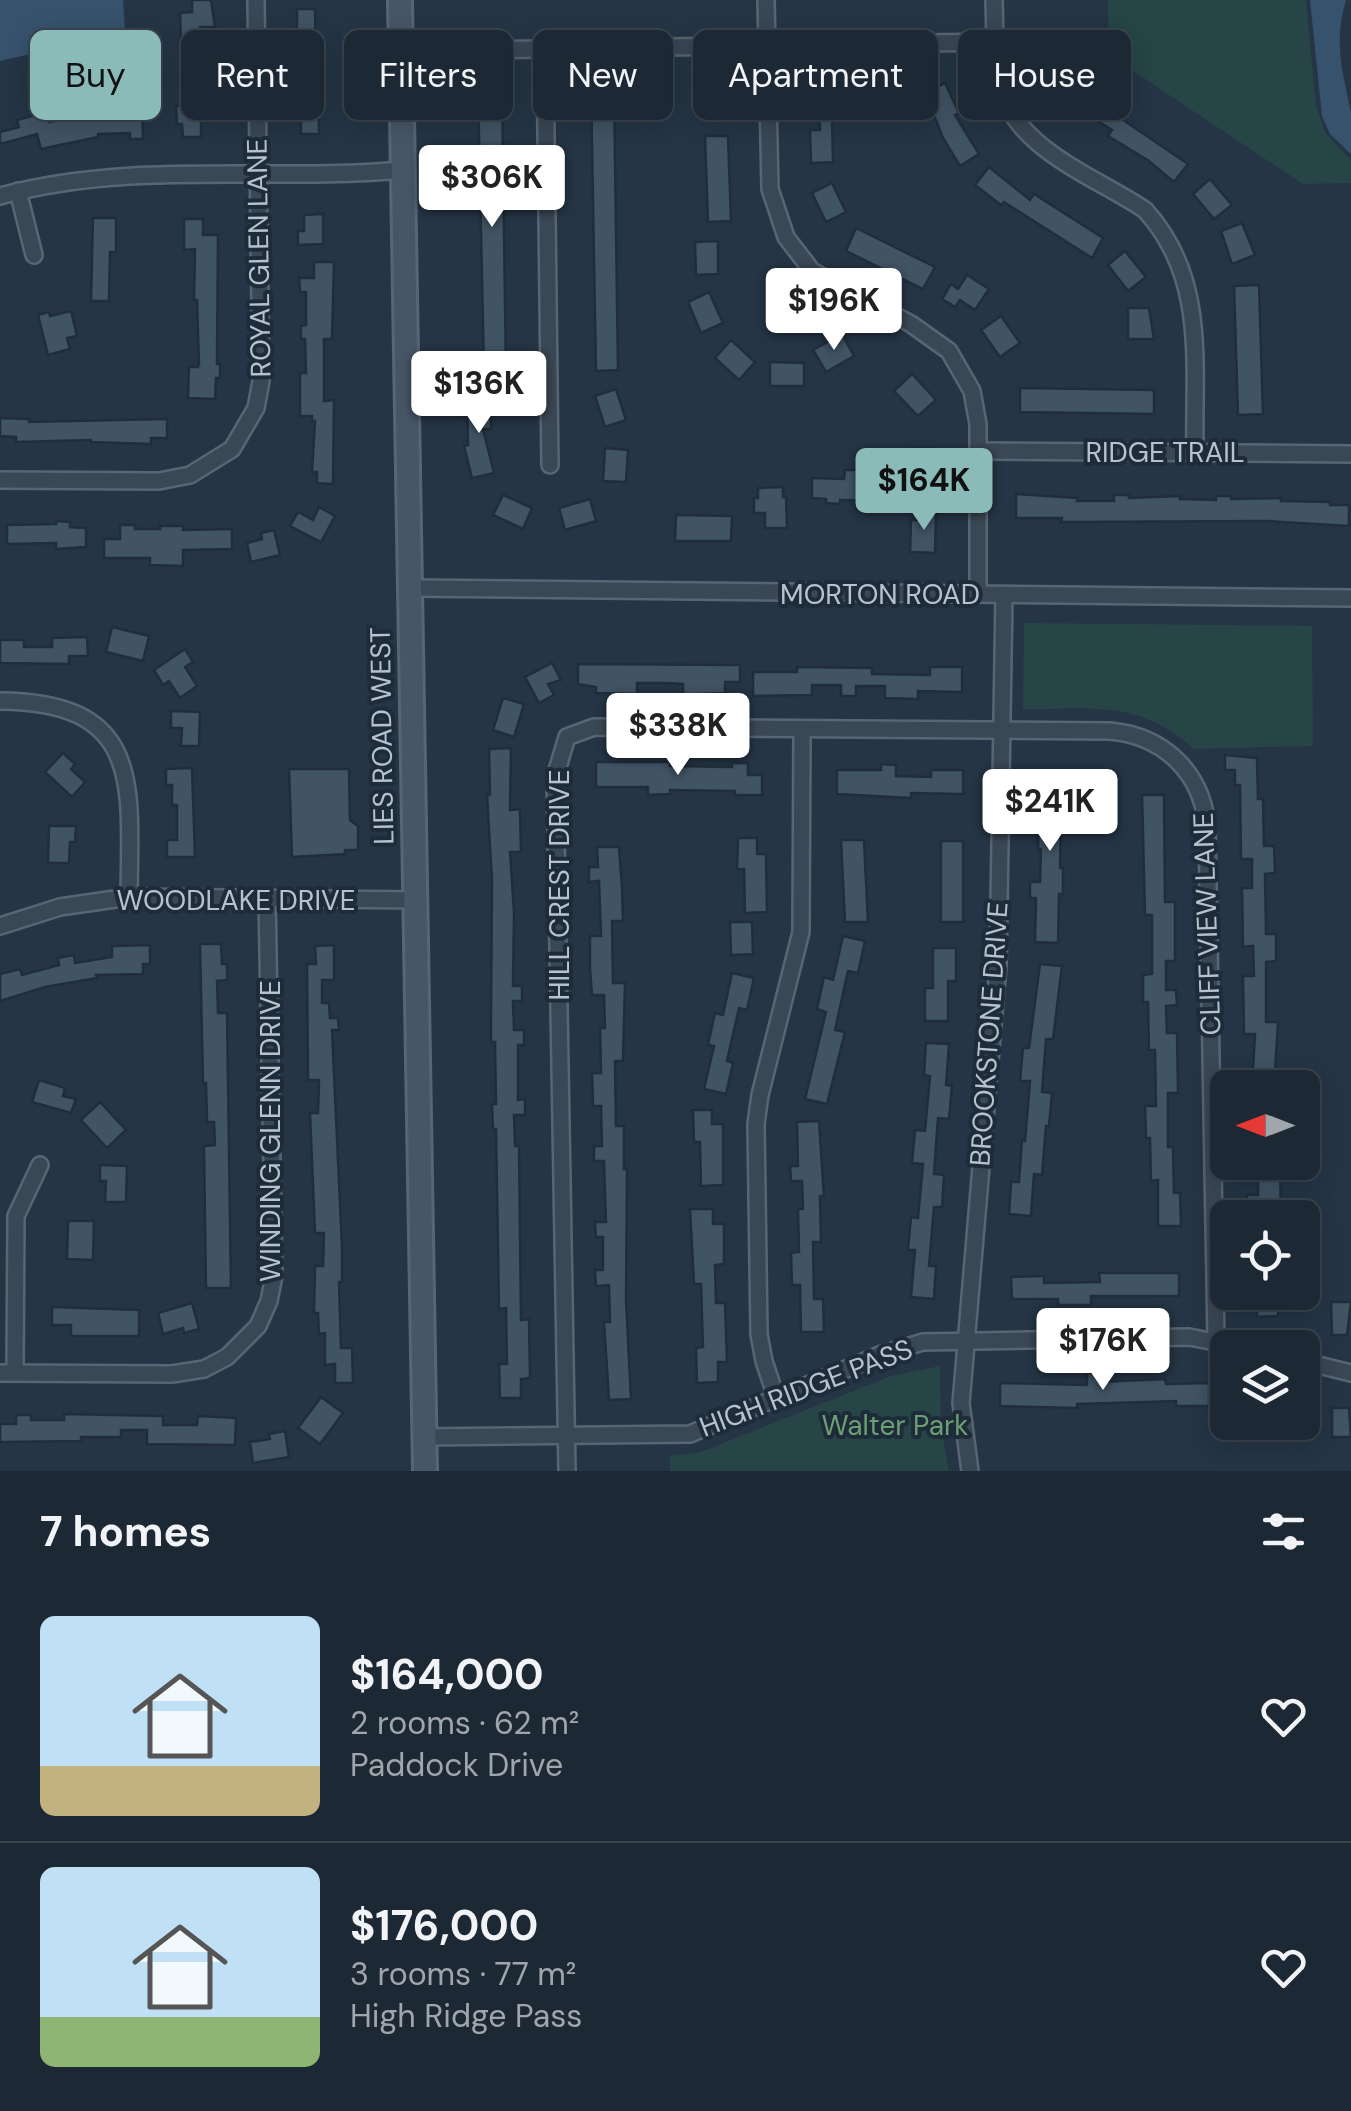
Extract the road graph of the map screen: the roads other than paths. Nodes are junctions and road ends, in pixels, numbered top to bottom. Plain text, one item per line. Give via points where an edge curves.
1 (256, 0) edge
2 (400, 0) edge
3 (766, 0) edge
4 (994, 0) edge
5 (401, 30) edge
6 (767, 30) edge
7 (995, 30) edge
8 (402, 120) edge
9 (546, 120) edge
10 (769, 120) edge
11 (1016, 120) edge
12 (403, 170) junction
13 (258, 172) junction
14 (18, 191) junction
15 (0, 196) edge
16 (34, 255) dead end
17 (978, 451) junction
18 (1194, 452) junction
19 (1351, 454) edge
20 (550, 465) dead end
21 (0, 480) edge
22 (410, 588) junction
23 (978, 594) junction
24 (1004, 595) junction
25 (1351, 598) edge
26 (0, 700) edge
27 (802, 729) junction
28 (1002, 730) junction
29 (130, 897) junction
30 (268, 900) junction
31 (415, 900) junction
32 (0, 926) edge
33 (40, 1166) dead end
34 (1216, 1330) edge
35 (1210, 1339) edge
36 (966, 1341) junction
37 (1320, 1365) edge
38 (8, 1373) edge
39 (1351, 1373) edge
40 (777, 1400) junction
41 (566, 1436) junction
42 (424, 1437) junction
43 (425, 1471) edge
44 (567, 1471) edge
45 (970, 1471) edge

1 - 13 street, ROYAL GLEN LANE
2 - 5 street, LIES ROAD WEST
3 - 6 street
4 - 7 street
8 - 12 street, LIES ROAD WEST
9 - 20 street
10 - 17 street via 770,190 786,236 812,271 950,351 972,391
11 - 18 street via 1048,150 1145,210 1182,266 1192,314
12 - 13 street
12 - 22 street, LIES ROAD WEST
13 - 14 street via 115,175
13 - 21 street, ROYAL GLEN LANE via 262,381 256,408 232,449 172,479
14 - 15 street
14 - 16 street
17 - 18 street, RIDGE TRAIL
17 - 23 street
18 - 19 street, RIDGE TRAIL
22 - 23 street, MORTON ROAD
22 - 31 street, LIES ROAD WEST
23 - 24 street, MORTON ROAD
24 - 25 street, MORTON ROAD
24 - 28 street, BROOKSTONE DRIVE
26 - 29 street via 58,705 100,728 129,788
27 - 28 street, HILL CREST DRIVE
27 - 40 street via 801,932 756,1124 759,1334
27 - 41 street, HILL CREST DRIVE via 594,727 567,737 558,757
28 - 34 street, CLIFF VIEW LANE via 1134,735 1178,759 1202,796
28 - 36 street, BROOKSTONE DRIVE via 998,966
29 - 30 street, WOODLAKE DRIVE
29 - 32 street, WOODLAKE DRIVE via 60,907
30 - 31 street, WOODLAKE DRIVE
30 - 38 street, WINDING GLENN DRIVE via 274,1276 258,1326 227,1356 191,1372
31 - 42 street, LIES ROAD WEST
33 - 38 street via 16,1216
35 - 36 street, HIGH RIDGE PASS
36 - 40 street, HIGH RIDGE PASS via 899,1347
36 - 45 street, BROOKSTONE DRIVE via 960,1403
37 - 39 street
40 - 41 street, HIGH RIDGE PASS via 690,1434
41 - 42 street, HIGH RIDGE PASS
41 - 44 street, HILL CREST DRIVE
42 - 43 street, LIES ROAD WEST

